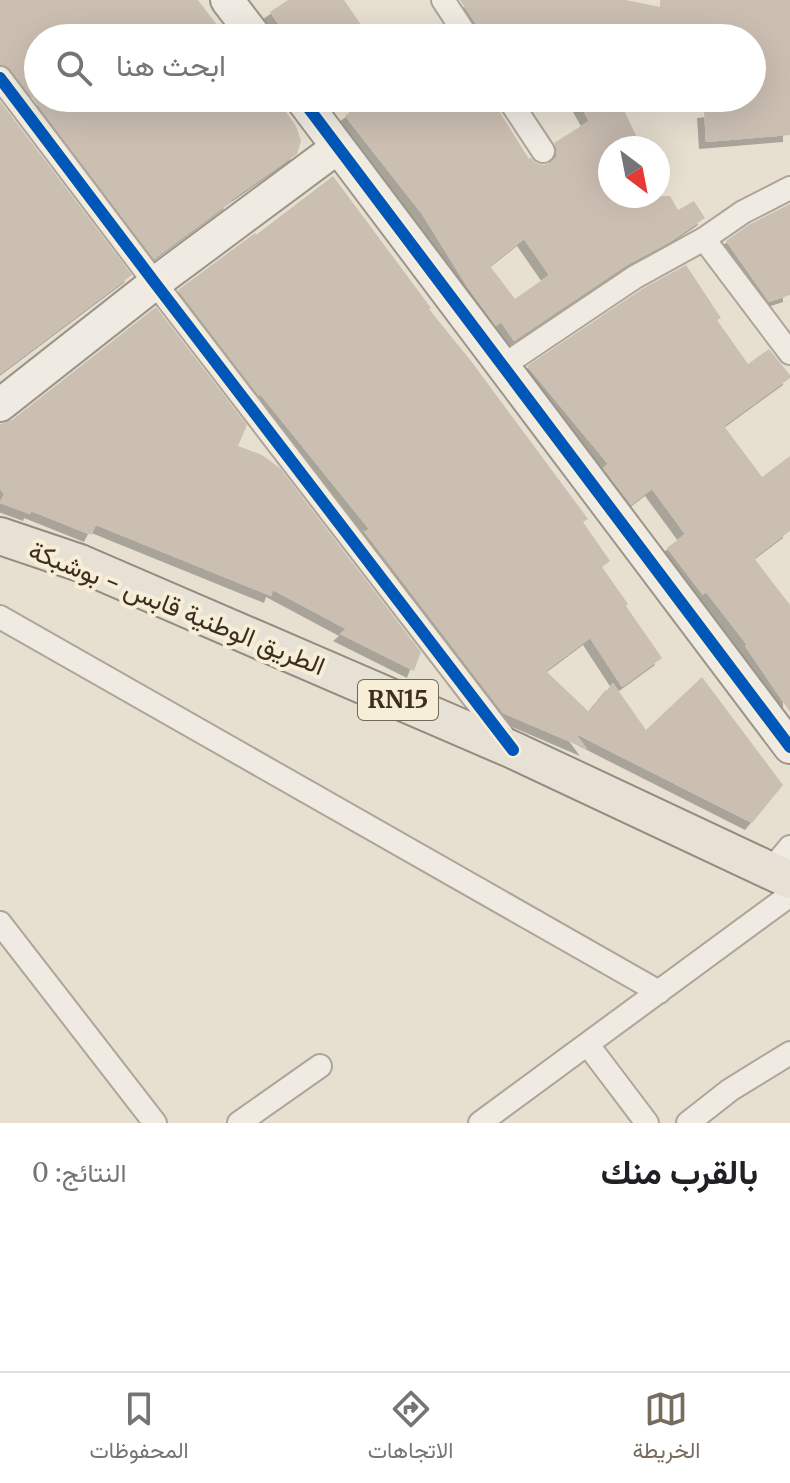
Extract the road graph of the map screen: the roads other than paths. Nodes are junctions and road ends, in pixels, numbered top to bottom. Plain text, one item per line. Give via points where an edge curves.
1 (227, 0) edge
2 (443, 0) edge
3 (245, 24) edge
4 (459, 24) edge
5 (0, 78) edge
6 (24, 110) edge
7 (26, 112) edge
8 (312, 112) edge
9 (517, 112) edge
10 (338, 147) junction
11 (543, 151) dead end
12 (790, 188) edge
13 (704, 239) junction
14 (155, 283) junction
15 (790, 353) edge
16 (504, 365) junction
17 (0, 405) edge
18 (0, 536) edge
19 (0, 617) edge
20 (790, 747) edge
21 (513, 750) junction
22 (785, 873) edge
23 (0, 923) edge
24 (659, 992) junction
25 (588, 1045) junction
26 (790, 1053) edge
27 (320, 1066) dead end
28 (155, 1123) edge
29 (239, 1123) edge
30 (480, 1123) edge
31 (647, 1123) edge
32 (688, 1123) edge

1 - 3 street
2 - 4 street
5 - 6 street
7 - 14 street
8 - 10 street
9 - 11 street
10 - 14 street
10 - 16 street
12 - 13 street
13 - 15 street
13 - 16 street via 635,277
14 - 17 street
14 - 21 street
16 - 20 street
18 - 21 main road, الطريق الوطنية قابس - بوشبكة / RN15 via 80,563
19 - 24 street
21 - 22 main road, الطريق الوطنية قابس - بوشبكة / RN15
22 - 24 street
23 - 28 street
24 - 25 street
25 - 30 street
25 - 31 street
26 - 32 street
27 - 29 street

